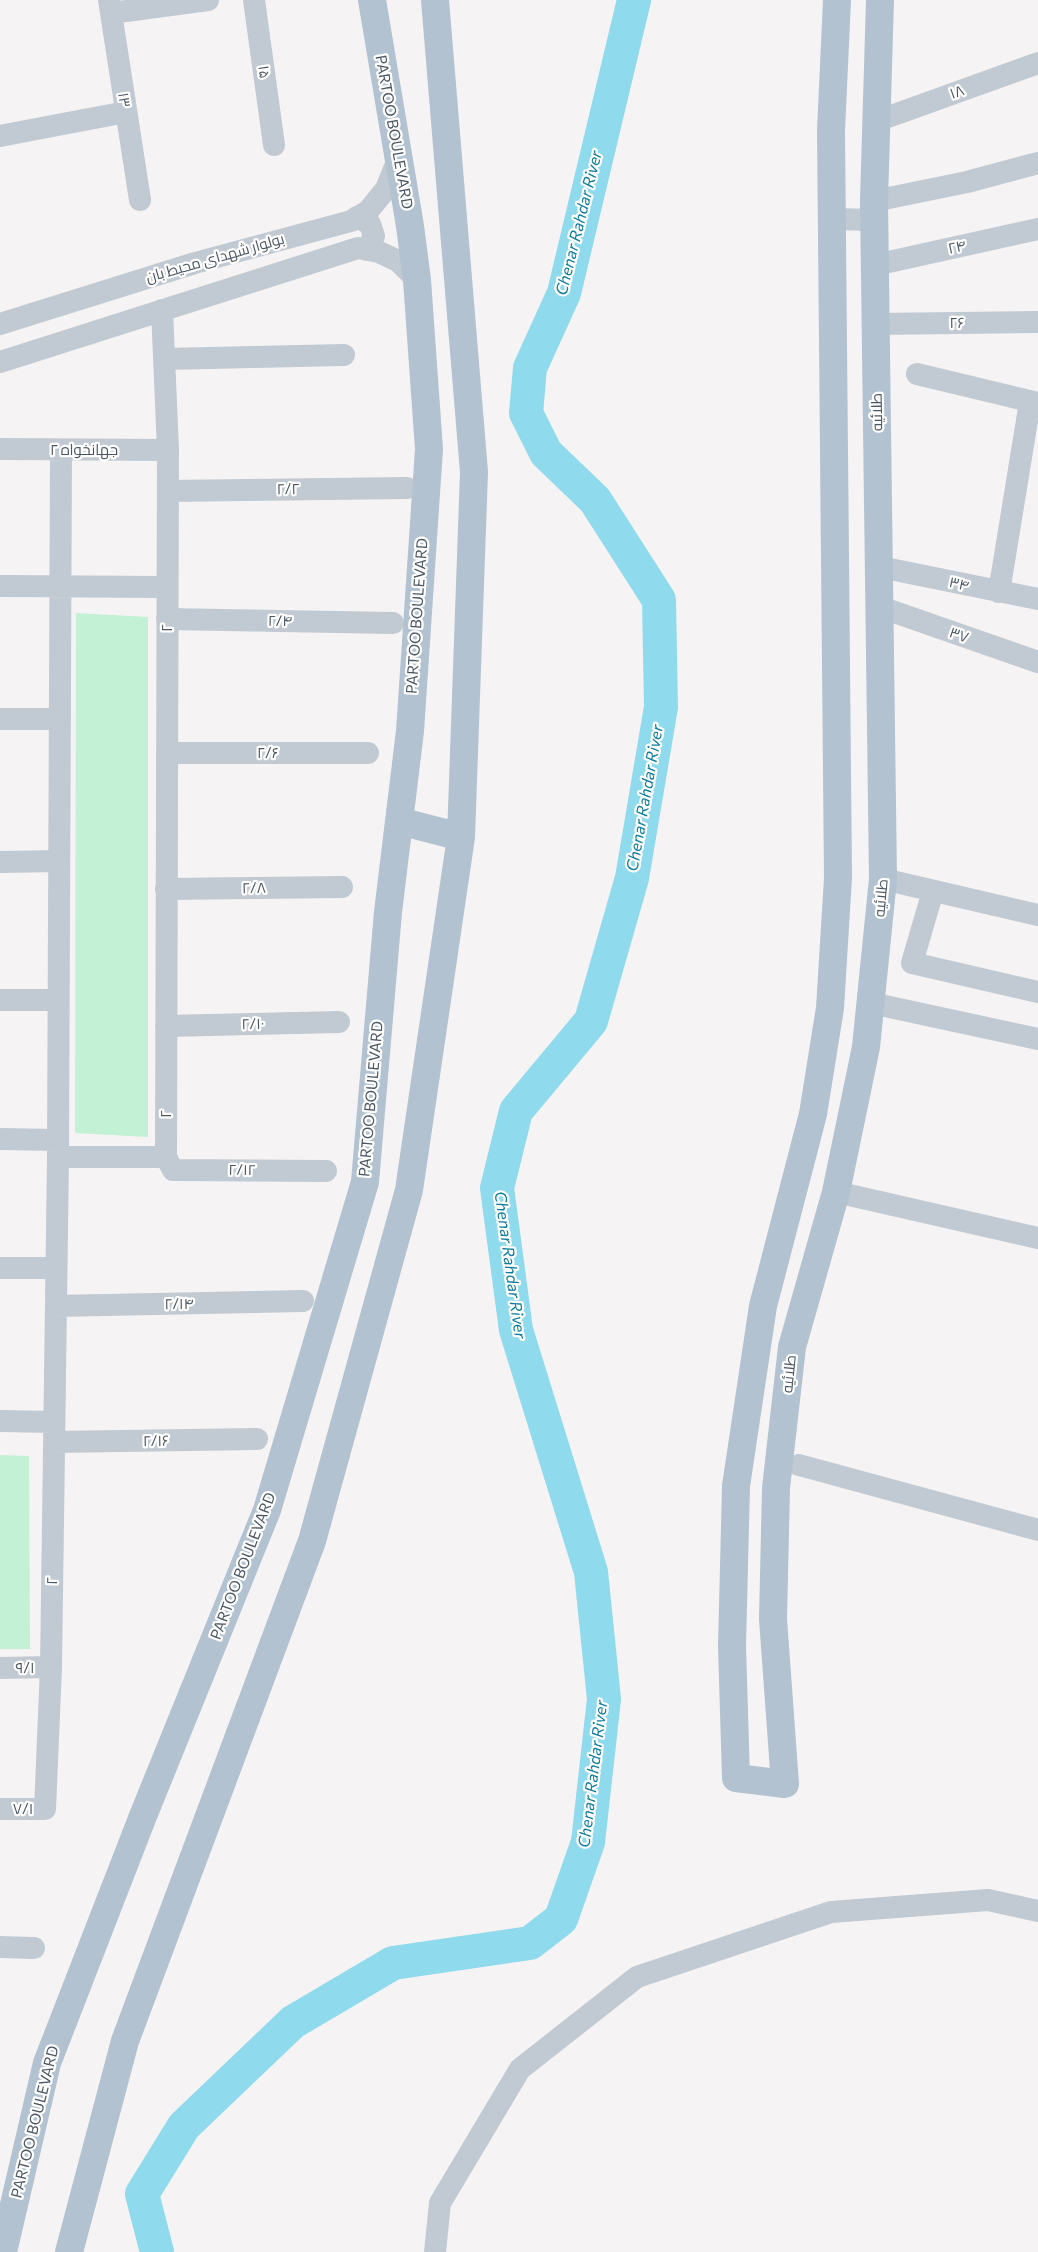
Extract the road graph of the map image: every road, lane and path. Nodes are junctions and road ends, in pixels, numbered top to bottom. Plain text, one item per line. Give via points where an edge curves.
1 (208, 0) edge
2 (254, 0) edge
3 (372, 0) edge
4 (435, 0) edge
5 (837, 0) edge
6 (880, 0) edge
7 (110, 7) edge
8 (1038, 63) edge
9 (126, 112) junction
10 (877, 121) junction
11 (0, 136) edge
12 (274, 145) dead end
13 (399, 157) junction
14 (1038, 163) edge
15 (140, 200) dead end
16 (875, 210) junction
17 (357, 217) junction
18 (833, 219) junction
19 (1038, 229) edge
20 (367, 250) junction
21 (875, 265) junction
22 (417, 280) junction
23 (162, 310) junction
24 (1038, 322) edge
25 (0, 324) edge
26 (876, 324) junction
27 (344, 355) dead end
28 (164, 359) junction
29 (0, 362) edge
30 (918, 374) dead end
31 (1034, 403) edge
32 (0, 449) edge
33 (61, 450) junction
34 (168, 450) junction
35 (407, 488) dead end
36 (168, 491) junction
37 (880, 567) junction
38 (60, 585) junction
39 (0, 586) edge
40 (167, 587) junction
41 (999, 592) junction
42 (1038, 599) edge
43 (880, 608) junction
44 (167, 618) junction
45 (393, 623) dead end
46 (1038, 662) edge
47 (0, 719) edge
48 (60, 719) junction
49 (167, 753) junction
50 (368, 753) dead end
51 (399, 820) junction
52 (462, 837) junction
53 (59, 861) junction
54 (0, 862) edge
55 (883, 879) junction
56 (342, 887) dead end
57 (166, 889) junction
58 (933, 891) junction
59 (1038, 915) edge
60 (1038, 992) edge
61 (0, 1000) edge
62 (58, 1000) junction
63 (871, 1003) junction
64 (339, 1022) dead end
65 (166, 1026) junction
66 (1038, 1039) edge
67 (0, 1139) edge
68 (58, 1149) junction
69 (166, 1157) junction
70 (326, 1171) dead end
71 (836, 1191) junction
72 (1038, 1238) edge
73 (0, 1268) edge
74 (56, 1268) junction
75 (303, 1301) dead end
76 (56, 1306) junction
77 (0, 1421) edge
78 (54, 1432) junction
79 (257, 1439) dead end
80 (799, 1466) dead end
81 (1038, 1530) edge
82 (51, 1667) junction
83 (0, 1668) edge
84 (0, 1809) edge
85 (45, 1809) joint
86 (1038, 1911) edge
87 (0, 1947) edge
88 (34, 1948) dead end
89 (70, 2250) edge
90 (3, 2252) edge
91 (435, 2252) edge

1 - 7 street
2 - 12 street, ۱۵
3 - 13 main road, PARTOO BOULEVARD
4 - 52 main road via 474,472
5 - 18 main road via 831,131
6 - 10 main road, طلائیه
7 - 9 street, ۱۳
8 - 10 street, ۱۸
9 - 11 street
9 - 15 street, ۱۳
10 - 16 main road, طلائیه
13 - 17 street, بولوار شهدای محیط بان via 387,189 368,211
13 - 22 main road, PARTOO BOULEVARD
14 - 16 street
16 - 18 street
16 - 21 main road, طلائیه
17 - 20 street via 370,224 374,236
17 - 25 street, بولوار شهدای محیط بان
18 - 71 main road, طلائیه via 838,878 831,996 813,1114 763,1306 736,1486 732,1646 736,1778 785,1784 773,1619 776,1488 792,1347
19 - 21 street, ۲۴
20 - 22 street via 398,261
20 - 23 street via 358,248
21 - 26 main road, طلائیه
22 - 51 main road, PARTOO BOULEVARD via 429,449 410,731
23 - 28 street, ۲
23 - 29 street
24 - 26 street, ۲۶
26 - 37 main road, طلائیه
27 - 28 street
28 - 34 street, ۲
30 - 31 street
31 - 41 street
32 - 33 street, جهانخواه ۲
33 - 34 street, جهانخواه ۲
33 - 38 street, ۲
34 - 36 street, ۲
35 - 36 street, ۲/۲
36 - 40 street, ۲
37 - 41 street, ۳۴
37 - 43 main road, طلائیه
38 - 39 street
38 - 40 street
38 - 48 street, ۲
40 - 44 street, ۲
41 - 42 street, ۳۴
43 - 46 street, ۳۷
43 - 55 main road, طلائیه
44 - 45 street, ۲/۴
44 - 49 street, ۲
47 - 48 street
48 - 53 street, ۲
49 - 50 street, ۲/۶
49 - 57 street, ۲
51 - 52 main road
51 - 90 main road, PARTOO BOULEVARD via 365,1182 267,1510 47,2063
52 - 89 main road via 409,1190 312,1541 125,2041
53 - 54 street
53 - 62 street, ۲
55 - 58 street
55 - 63 main road, طلائیه
56 - 57 street, ۲/۸
57 - 65 street, ۲
58 - 59 street
58 - 60 street via 912,963
61 - 62 street
62 - 68 street, ۲
63 - 66 street
63 - 71 main road, طلائیه via 867,1047
64 - 65 street, ۲/۱۰
65 - 69 street, ۲
67 - 68 street
68 - 69 street
68 - 74 street, ۲
69 - 70 street, ۲/۱۲ via 173,1170
71 - 72 street
73 - 74 street
74 - 76 street, ۲
75 - 76 street, ۲/۱۴
76 - 78 street, ۲
77 - 78 street, ۲/۱۶
78 - 79 street, ۲/۱۶
78 - 82 street, ۲
80 - 81 street
82 - 83 street, ۹/۱
82 - 85 street, ۲
84 - 85 street, ۷/۱
86 - 91 street via 988,1900 831,1912 637,1977 520,2069 440,2203
87 - 88 street

